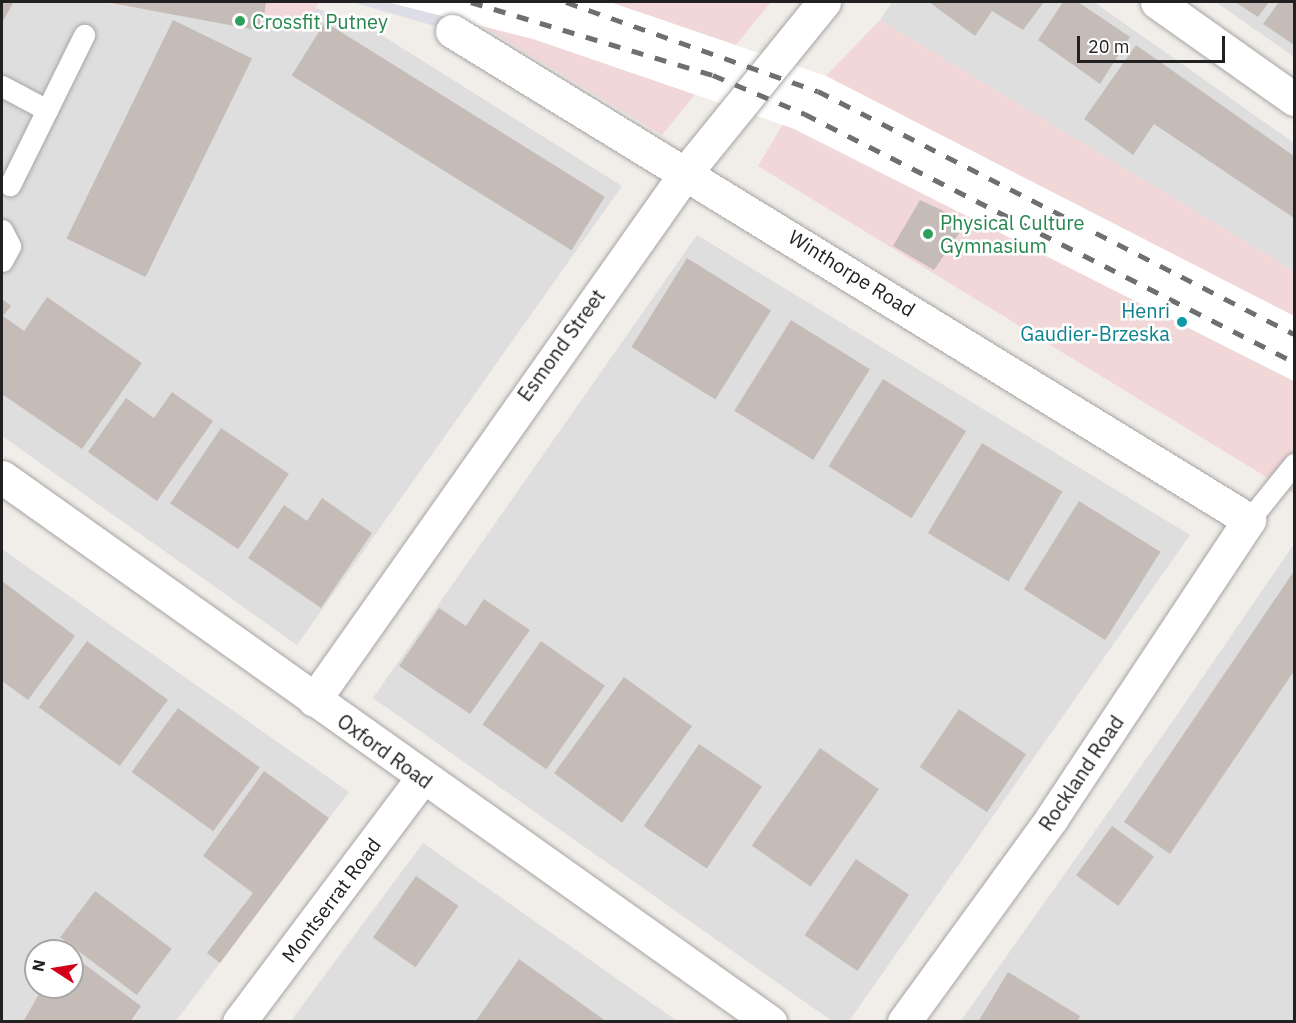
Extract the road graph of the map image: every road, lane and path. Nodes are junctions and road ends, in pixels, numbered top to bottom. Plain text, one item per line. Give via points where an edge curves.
1 (1157, 2) edge
2 (812, 5) edge
3 (452, 32) dead end
4 (84, 35) dead end
5 (2, 86) edge
6 (1294, 99) edge
7 (47, 110) junction
8 (687, 171) junction
9 (10, 185) dead end
10 (2, 230) edge
11 (2, 261) edge
12 (1294, 464) edge
13 (2, 477) edge
14 (1249, 520) junction
15 (314, 700) junction
16 (422, 778) junction
17 (240, 1022) edge
18 (770, 1022) edge
19 (904, 1022) edge

1 - 6 street
2 - 8 street, Esmond Street
3 - 8 street, Winthorpe Road
4 - 7 lane
5 - 7 lane
7 - 9 lane
8 - 14 street, Winthorpe Road
8 - 15 street, Esmond Street
10 - 11 lane via 10,246
12 - 14 lane
13 - 15 street, Oxford Road
14 - 19 street, Rockland Road via 1052,818
15 - 16 street, Oxford Road
16 - 17 street, Montserrat Road
16 - 18 street, Oxford Road

